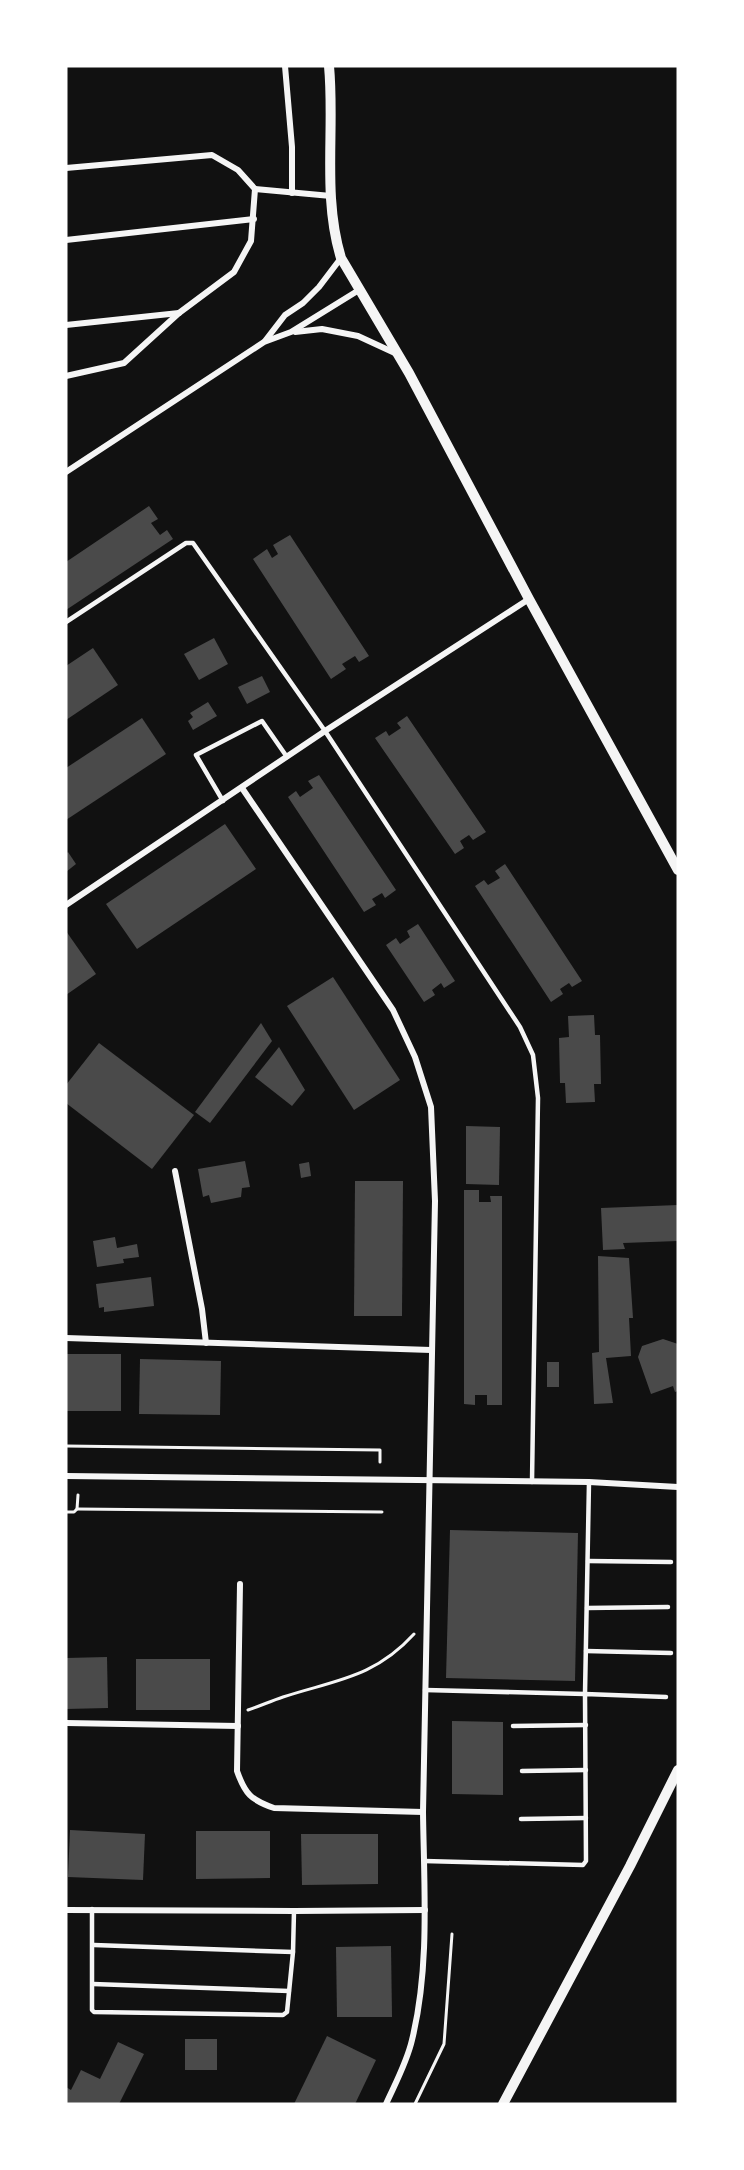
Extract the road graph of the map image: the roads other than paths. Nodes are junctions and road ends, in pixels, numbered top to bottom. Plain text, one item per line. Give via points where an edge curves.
1 (285, 66) edge
2 (329, 66) edge
3 (66, 168) edge
4 (255, 189) junction
5 (292, 193) junction
6 (331, 196) junction
7 (254, 219) junction
8 (66, 240) edge
9 (341, 258) junction
10 (360, 290) junction
11 (179, 313) junction
12 (66, 325) edge
13 (291, 332) junction
14 (264, 342) junction
15 (397, 354) junction
16 (66, 376) edge
17 (66, 472) edge
18 (529, 599) junction
19 (66, 622) edge
20 (325, 731) junction
21 (287, 757) junction
22 (242, 788) junction
23 (223, 801) junction
24 (678, 870) edge
25 (66, 905) edge
26 (175, 1172) dead end
27 (66, 1338) edge
28 (206, 1343) junction
29 (430, 1350) junction
30 (66, 1476) edge
31 (429, 1480) junction
32 (532, 1482) junction
33 (589, 1482) junction
34 (678, 1487) edge
35 (588, 1561) junction
36 (671, 1562) dead end
37 (240, 1584) dead end
38 (668, 1607) dead end
39 (587, 1608) junction
40 (586, 1652) junction
41 (671, 1653) dead end
42 (425, 1690) junction
43 (585, 1694) junction
44 (666, 1697) dead end
45 (66, 1723) edge
46 (586, 1725) junction
47 (238, 1726) junction
48 (513, 1726) dead end
49 (586, 1770) junction
50 (678, 1770) edge
51 (522, 1771) dead end
52 (423, 1812) junction
53 (586, 1818) junction
54 (521, 1819) dead end
55 (424, 1861) junction
56 (92, 1909) junction
57 (66, 1910) edge
58 (425, 1910) junction
59 (294, 1911) junction
60 (94, 1945) junction
61 (293, 1952) junction
62 (93, 1984) junction
63 (289, 1991) junction
64 (386, 2104) edge
65 (503, 2104) edge

1 - 5 street
2 - 6 street
3 - 4 street via 212,155 238,170
4 - 5 street
4 - 7 street
5 - 6 street
6 - 9 street
7 - 8 street
7 - 11 street via 251,241 234,272
9 - 10 street
9 - 14 street via 319,287 285,315
10 - 13 street
10 - 15 street
11 - 12 street
11 - 16 street via 124,363
13 - 14 street
13 - 15 street via 322,329 358,336
14 - 17 street
15 - 18 street
18 - 20 street
18 - 24 street
19 - 20 lane via 186,543 193,543
20 - 21 street
20 - 32 lane via 520,1027 533,1055 538,1098
21 - 22 street
21 - 23 lane via 261,721 196,755
22 - 23 street
22 - 29 street via 393,1010 415,1057 431,1107 435,1201
23 - 25 street
26 - 28 street
27 - 28 street
28 - 29 street
29 - 31 street
30 - 31 street
31 - 32 street
31 - 42 street
32 - 33 street
33 - 34 street
33 - 35 lane
35 - 36 lane
35 - 39 lane
37 - 47 street
38 - 39 lane
39 - 40 lane
40 - 41 lane
40 - 43 lane
42 - 43 lane
42 - 52 street
43 - 44 lane
43 - 46 lane
45 - 47 street
46 - 48 lane
46 - 49 lane
47 - 52 street via 237,1771 248,1795 259,1803 274,1808
49 - 51 lane
49 - 53 lane
50 - 65 street
52 - 55 street
53 - 54 lane
53 - 55 lane via 583,1865
55 - 58 street
56 - 57 street
56 - 59 street
56 - 60 lane
58 - 59 street
58 - 64 street via 421,1993 412,2043
59 - 61 lane
60 - 61 lane
60 - 62 lane
61 - 63 lane
62 - 63 lane
62 - 63 lane via 94,2012 283,2015 287,2012

